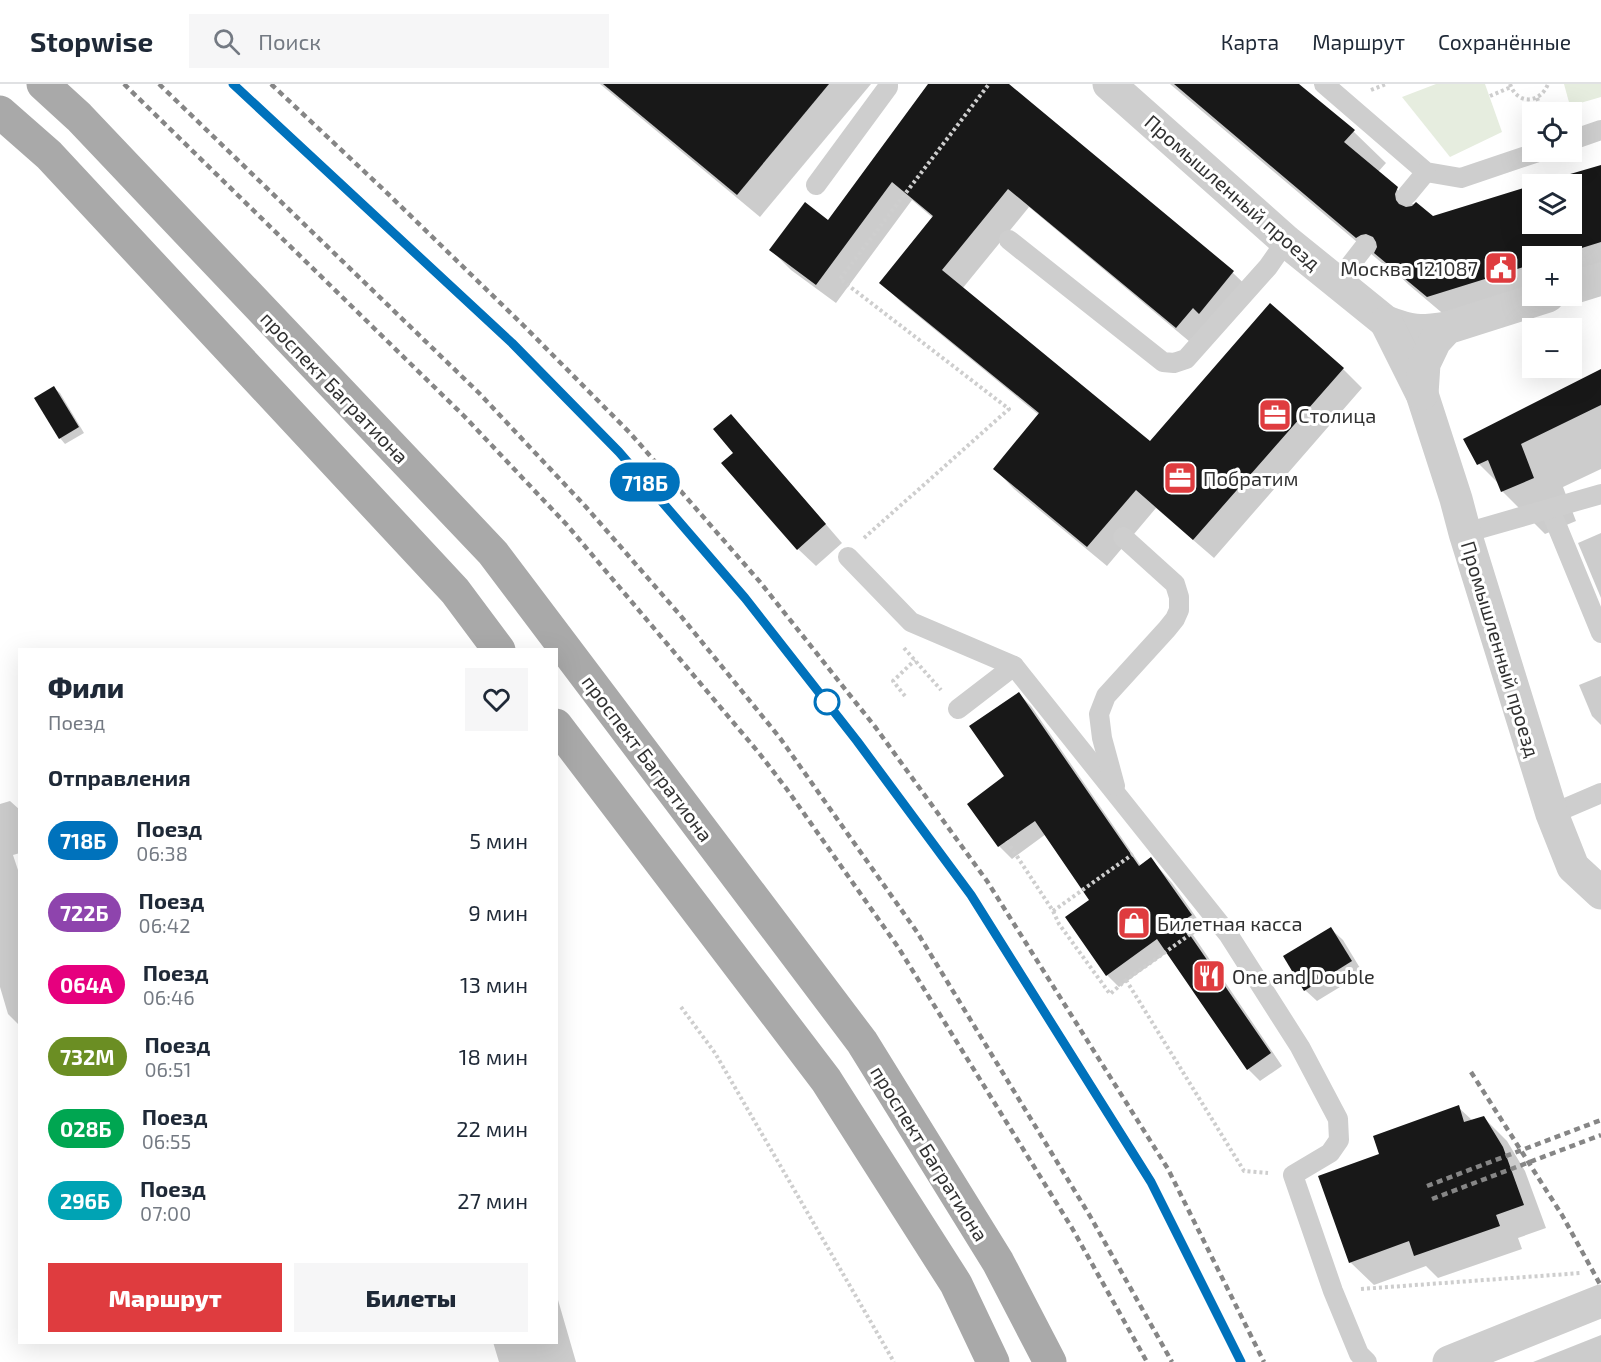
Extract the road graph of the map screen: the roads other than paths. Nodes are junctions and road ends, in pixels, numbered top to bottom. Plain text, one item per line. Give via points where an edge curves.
1 (43, 84) edge
2 (888, 84) edge
3 (1109, 84) edge
4 (1324, 84) edge
5 (0, 112) edge
6 (1601, 130) edge
7 (1582, 137) edge
8 (1522, 157) edge
9 (1426, 172) junction
10 (816, 185) dead end
11 (1407, 195) dead end
12 (1009, 240) dead end
13 (1286, 241) junction
14 (1365, 246) dead end
15 (1601, 279) edge
16 (1338, 281) junction
17 (1582, 285) edge
18 (1522, 304) edge
19 (1386, 322) junction
20 (1447, 327) junction
21 (1422, 394) junction
22 (1601, 494) edge
23 (1550, 508) junction
24 (1465, 533) junction
25 (1123, 537) dead end
26 (853, 550) road end
27 (1601, 633) edge
28 (498, 648) edge
29 (1014, 666) junction
30 (958, 709) road end
31 (558, 728) edge
32 (1601, 793) edge
33 (1118, 795) junction
34 (1552, 814) junction
35 (1601, 893) edge
36 (1601, 1301) edge
37 (993, 1362) edge
38 (1050, 1362) edge
39 (1367, 1362) edge
40 (1450, 1362) edge

1 - 38 main road, проспект Багратиона via 79,117 493,553 862,1042 998,1262
2 - 10 lane
3 - 13 street, Промышленный проезд
4 - 9 lane
5 - 28 main road via 49,155 439,573
6 - 7 lane
8 - 9 lane via 1461,178
9 - 11 lane
12 - 13 lane via 1163,362 1174,363 1186,359 1268,267
13 - 16 street, Промышленный проезд
14 - 16 lane
15 - 17 street
16 - 19 street, Промышленный проезд
18 - 20 street, Промышленный проезд
19 - 20 street, Промышленный проезд via 1405,330
19 - 21 street, Промышленный проезд
20 - 21 street, Промышленный проезд via 1424,364
21 - 24 street, Промышленный проезд
22 - 23 lane
23 - 24 lane
23 - 27 lane
24 - 34 street, Промышленный проезд
25 - 33 lane via 1175,584 1179,610 1106,696 1099,714
26 - 29 lane via 911,622
29 - 30 lane
29 - 33 lane
31 - 37 main road via 826,1080 956,1284
32 - 34 lane
33 - 39 lane via 1228,934 1289,1028 1338,1119 1339,1140 1330,1153 1293,1175 1333,1291 1359,1354
34 - 35 street, Промышленный проезд via 1574,867
36 - 40 street

